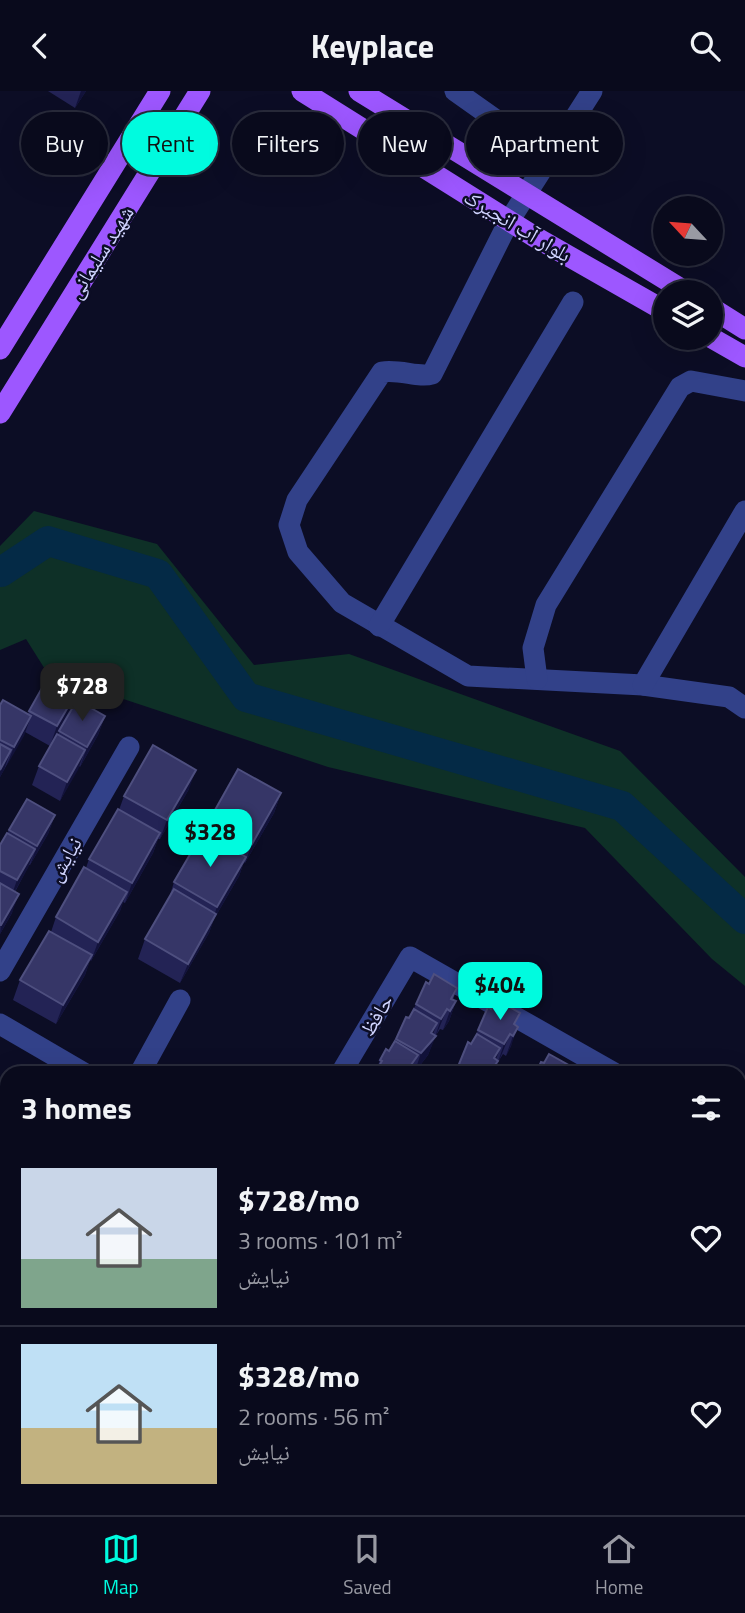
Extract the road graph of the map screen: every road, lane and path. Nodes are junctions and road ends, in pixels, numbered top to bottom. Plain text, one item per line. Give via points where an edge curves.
1 (160, 91) edge
2 (200, 91) edge
3 (302, 91) edge
4 (359, 91) edge
5 (455, 91) edge
6 (592, 91) edge
7 (485, 112) edge
8 (579, 112) edge
9 (538, 175) edge
10 (526, 193) junction
11 (509, 221) junction
12 (667, 280) edge
13 (573, 302) dead end
14 (653, 304) edge
15 (723, 315) edge
16 (745, 329) edge
17 (723, 344) edge
18 (1, 346) edge
19 (745, 357) edge
20 (745, 391) edge
21 (0, 412) edge
22 (745, 511) edge
23 (379, 626) junction
24 (537, 680) junction
25 (643, 685) junction
26 (744, 706) edge
27 (129, 747) dead end
28 (0, 971) edge
29 (180, 1000) dead end
30 (0, 1024) edge
31 (72, 1066) edge
32 (144, 1066) edge
33 (345, 1066) edge
34 (602, 1066) edge

1 - 18 main road
2 - 21 main road, شهید سلیمانی
3 - 11 main road, بلوار آب انجیرک
4 - 10 main road, بلوار آب انجیرک
5 - 7 street
6 - 8 street
9 - 10 street
10 - 11 street
10 - 12 main road, بلوار آب انجیرک
11 - 14 main road, بلوار آب انجیرک
11 - 23 street via 432,374 382,372 297,500 289,525 298,552 342,603
13 - 23 street
15 - 16 main road
17 - 19 main road
20 - 24 street via 691,381 680,387 546,605 533,647
22 - 25 street
23 - 24 street via 468,675
24 - 25 street
25 - 26 street via 729,697
27 - 28 street, نیایش
29 - 32 street
30 - 31 street
33 - 34 street, حافظ via 410,957

